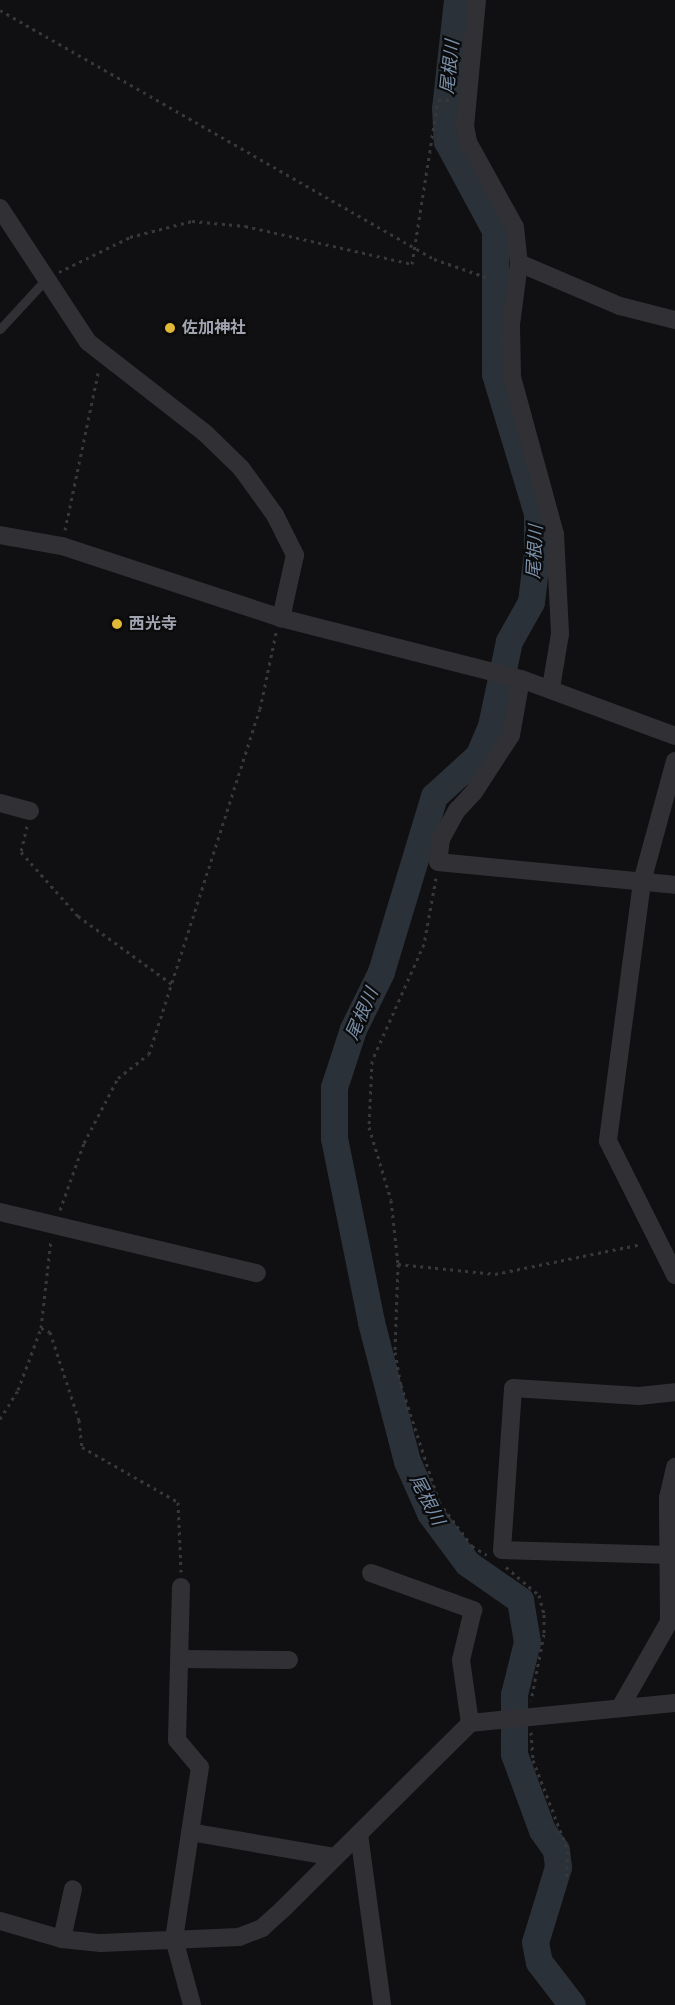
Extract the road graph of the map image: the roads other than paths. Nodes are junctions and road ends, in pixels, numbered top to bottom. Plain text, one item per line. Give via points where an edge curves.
1 (477, 0) edge
2 (0, 207) edge
3 (519, 262) junction
4 (47, 278) junction
5 (675, 320) edge
6 (0, 329) edge
7 (0, 535) edge
8 (281, 618) junction
9 (509, 676) junction
10 (550, 688) junction
11 (675, 736) edge
12 (675, 761) edge
13 (0, 803) edge
14 (30, 811) road end
15 (642, 882) junction
16 (675, 885) edge
17 (0, 1212) edge
18 (668, 1240) edge
19 (257, 1274) dead end
20 (675, 1275) edge
21 (675, 1392) edge
22 (675, 1467) edge
23 (671, 1555) junction
24 (371, 1573) dead end
25 (182, 1587) road end
26 (180, 1659) junction
27 (289, 1660) dead end
28 (675, 1703) edge
29 (621, 1706) junction
30 (470, 1724) junction
31 (190, 1832) junction
32 (359, 1834) junction
33 (334, 1857) junction
34 (73, 1889) dead end
35 (0, 1921) edge
36 (62, 1939) junction
37 (174, 1939) junction
38 (192, 2005) edge
39 (382, 2005) edge

1 - 3 street via 467,100 468,142 507,206 515,227
2 - 4 street
3 - 5 street via 620,306
3 - 10 street via 511,325 513,377 555,534 560,634
4 - 6 lane
4 - 8 street via 59,303 101,355 205,433 241,468 275,515 295,555
7 - 8 street via 62,546
8 - 9 street
9 - 10 street
9 - 15 street via 511,735 474,792 457,810 441,839 438,862
10 - 11 street
12 - 15 street
13 - 14 street
15 - 16 street
15 - 18 street via 608,1141
17 - 19 street
18 - 20 street
21 - 23 street via 639,1396 513,1388 502,1550
22 - 23 street via 668,1498
23 - 29 street via 669,1622
24 - 30 street via 473,1610 461,1660
25 - 26 street
26 - 27 street
26 - 31 street via 177,1740 200,1767
28 - 29 street
29 - 30 street
30 - 32 street
31 - 33 street
31 - 37 street
32 - 33 street
32 - 39 street
33 - 37 street via 262,1928 239,1937
34 - 36 street
35 - 36 street
36 - 37 street via 101,1943
37 - 38 street via 185,1993

